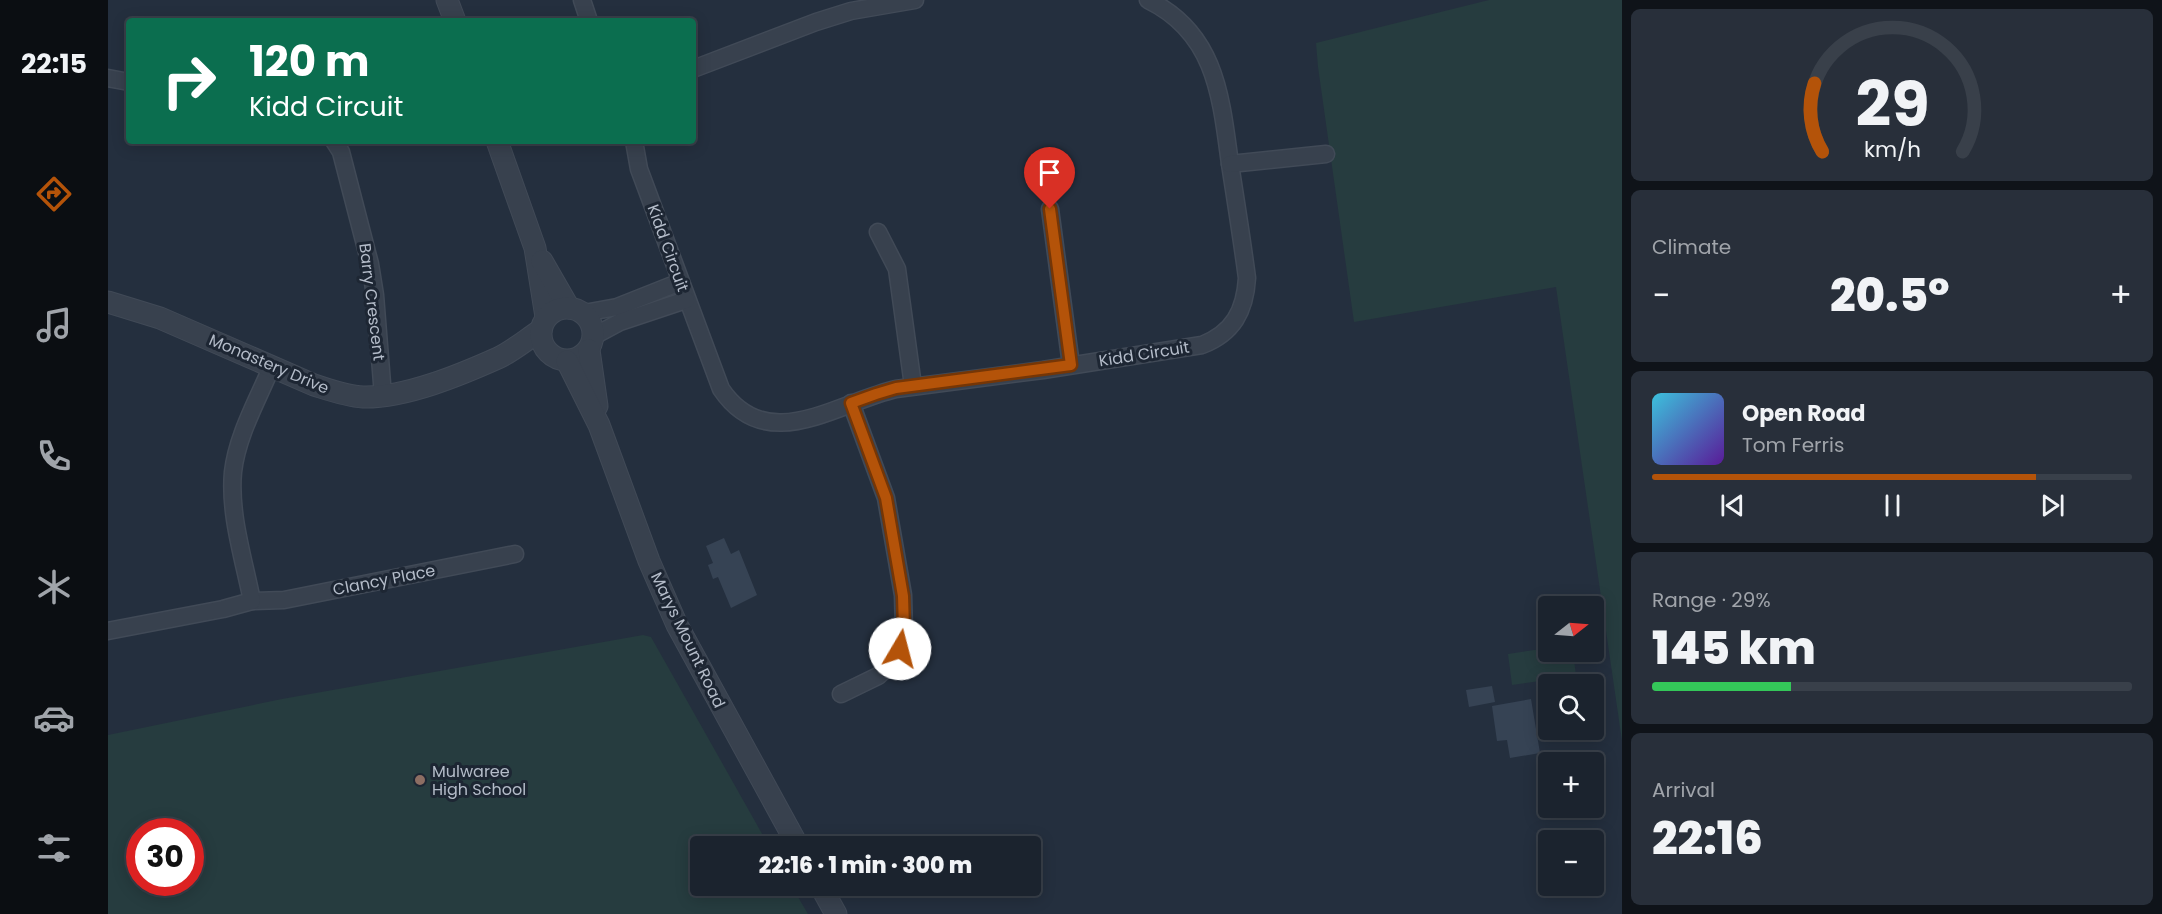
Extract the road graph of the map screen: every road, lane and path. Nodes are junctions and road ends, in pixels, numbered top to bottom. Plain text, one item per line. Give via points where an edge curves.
1 (447, 0) edge
2 (582, 0) edge
3 (915, 0) edge
4 (1148, 0) edge
5 (1171, 5) edge
6 (454, 18) edge
7 (588, 18) edge
8 (696, 68) edge
9 (108, 78) edge
10 (126, 81) edge
11 (336, 144) edge
12 (498, 144) edge
13 (635, 144) edge
14 (1326, 154) dead end
15 (1230, 164) junction
16 (1050, 209) dead end
17 (878, 232) dead end
18 (534, 248) junction
19 (680, 282) junction
20 (686, 300) junction
21 (108, 302) edge
22 (576, 310) junction
23 (544, 324) junction
24 (591, 343) junction
25 (500, 357) junction
26 (558, 357) junction
27 (1071, 365) junction
28 (271, 368) junction
29 (913, 386) junction
30 (383, 396) junction
31 (851, 403) junction
32 (599, 425) junction
33 (515, 554) dead end
34 (252, 601) junction
35 (108, 631) edge
36 (841, 694) dead end
37 (793, 836) edge
38 (826, 896) edge
39 (836, 914) edge

1 - 6 street
2 - 7 street
3 - 8 street via 851,10
4 - 5 street, Kidd Circuit
5 - 15 street, Kidd Circuit via 1209,61 1222,105
9 - 10 street
11 - 30 street, Barry Crescent via 370,264
12 - 18 street
13 - 19 street, Kidd Circuit via 639,170
14 - 15 street
15 - 27 street, Kidd Circuit via 1247,278 1243,308 1228,329 1218,339 1202,345
16 - 27 street
17 - 29 street via 897,269
18 - 22 street
18 - 23 street
19 - 20 street, Kidd Circuit
19 - 22 street via 616,307
20 - 24 street via 620,322
20 - 31 street, Kidd Circuit via 721,389 749,416 791,423
21 - 28 street, Monastery Drive via 160,318
22 - 23 street via 560,308
22 - 24 street via 590,320
23 - 25 street, Monastery Drive
23 - 26 street via 541,339
24 - 26 street via 575,360
24 - 32 street, Marys Mount Road
25 - 26 street, Monastery Drive
25 - 30 street, Monastery Drive via 427,385
26 - 32 street, Marys Mount Road
27 - 29 street, Kidd Circuit
28 - 30 street, Monastery Drive via 339,393
28 - 34 street via 238,446 233,473 233,505
29 - 31 street, Kidd Circuit
31 - 36 street via 886,498 903,596 904,629 900,649 891,664 878,676
32 - 37 street, Marys Mount Road via 677,625
33 - 34 street, Clancy Place via 284,600
34 - 35 street, Clancy Place
38 - 39 street

